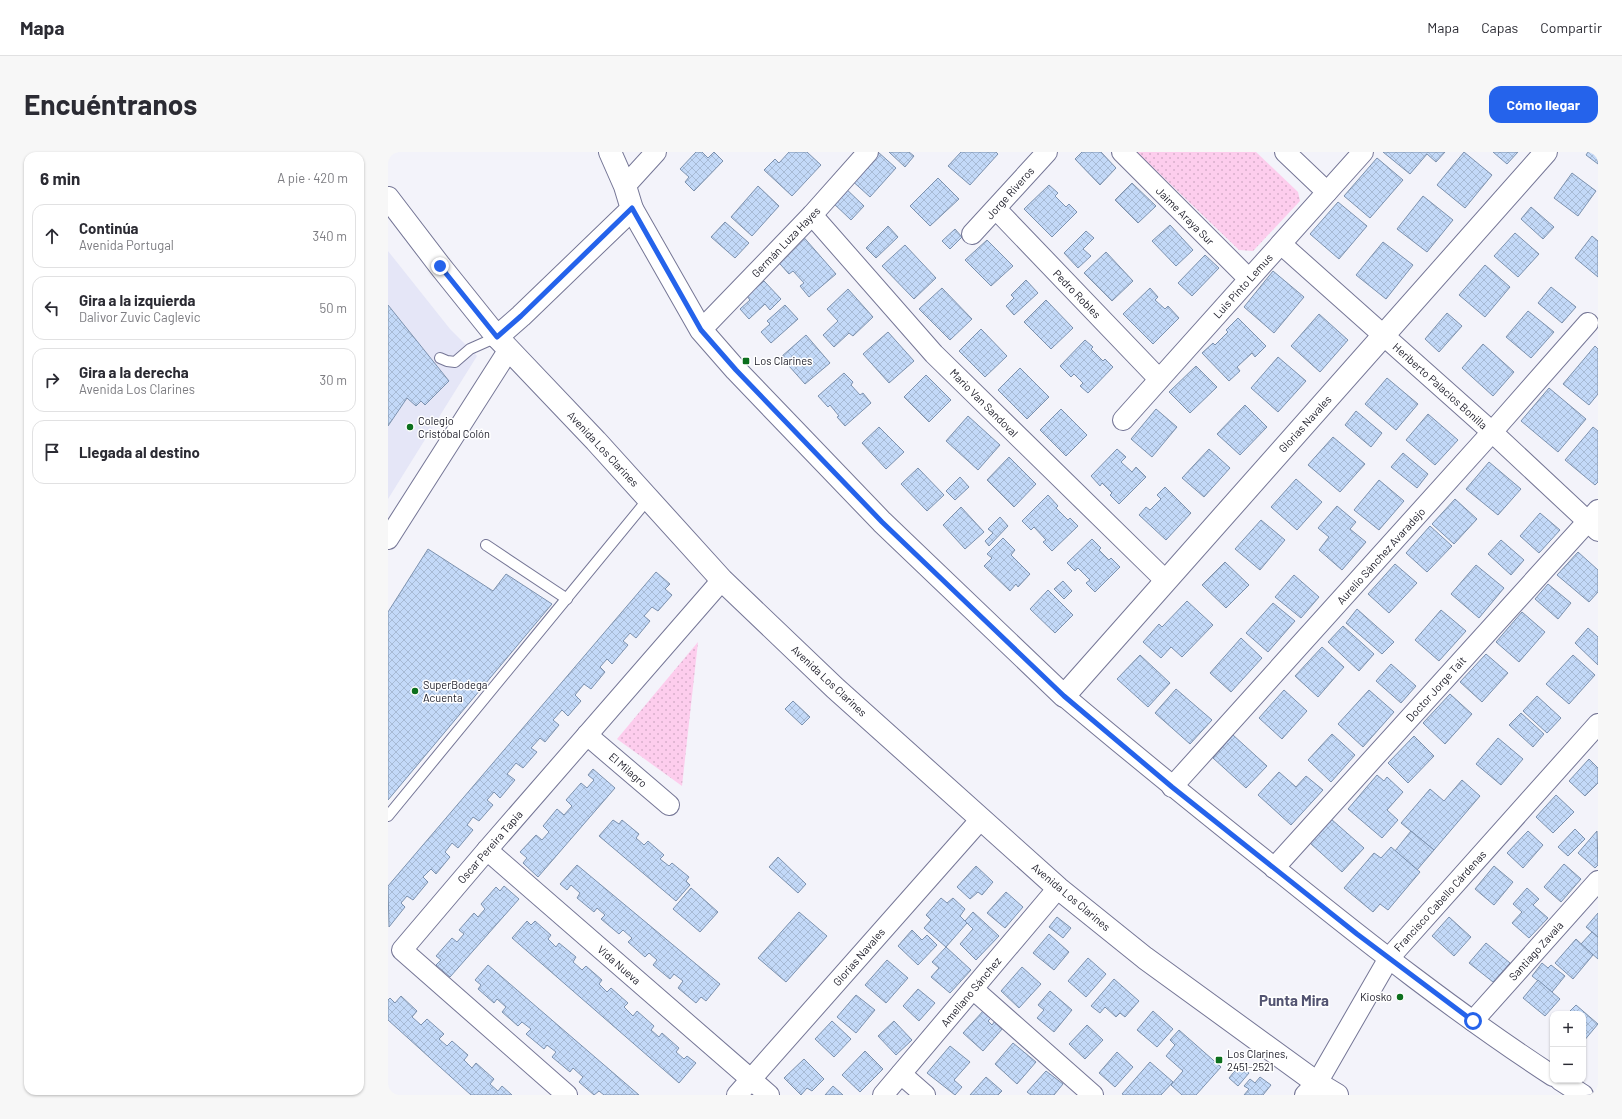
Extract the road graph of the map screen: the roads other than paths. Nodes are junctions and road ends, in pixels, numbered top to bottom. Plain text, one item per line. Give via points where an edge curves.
1 (610, 152) edge
2 (656, 152) edge
3 (868, 152) edge
4 (1047, 152) edge
5 (1122, 152) edge
6 (1285, 152) edge
7 (1363, 152) edge
8 (1546, 152) edge
9 (625, 186) junction
10 (1328, 192) junction
11 (388, 198) edge
12 (632, 208) junction
13 (996, 208) junction
14 (812, 215) junction
15 (972, 234) dead end
16 (1281, 244) junction
17 (1249, 279) junction
18 (1588, 323) dead end
19 (701, 330) junction
20 (1383, 336) junction
21 (503, 344) junction
22 (440, 358) dead end
23 (1159, 379) junction
24 (1123, 420) dead end
25 (1492, 432) junction
26 (649, 498) junction
27 (1595, 521) edge
28 (388, 539) edge
29 (486, 545) dead end
30 (722, 580) junction
31 (1166, 581) junction
32 (567, 598) junction
33 (1064, 696) junction
34 (1598, 724) edge
35 (587, 735) junction
36 (1172, 787) junction
37 (669, 805) dead end
38 (388, 816) edge
39 (981, 819) junction
40 (487, 850) junction
41 (1274, 868) junction
42 (1598, 881) edge
43 (1058, 888) junction
44 (1389, 958) junction
45 (973, 988) junction
46 (1473, 1021) junction
47 (901, 1074) junction
48 (1550, 1074) edge
49 (752, 1079) junction
50 (1565, 1083) edge
51 (1598, 1088) edge
52 (1311, 1089) edge
53 (567, 1095) edge
54 (737, 1095) edge
55 (769, 1095) edge
56 (883, 1095) edge
57 (925, 1095) edge
58 (1093, 1095) edge
59 (1336, 1095) edge
60 (1583, 1095) edge
61 (1592, 1095) edge

1 - 9 street
2 - 9 street
3 - 14 street, Germán Luza Hayes
4 - 13 street, Jorge Riveros
5 - 17 street, Jaime Araya Sur
6 - 10 street
7 - 10 street, Luis Pinto Lemus
8 - 20 street, Glorias Navales
9 - 12 street
10 - 16 street, Luis Pinto Lemus
11 - 21 street, Avenida Los Clarines
12 - 19 street
12 - 21 street via 521,316
13 - 15 street, Jorge Riveros
13 - 23 street, Pedro Robles
14 - 19 street, Germán Luza Hayes
14 - 31 street, Mario Van Sandoval via 934,354
16 - 17 street, Luis Pinto Lemus
16 - 20 street, Heriberto Palacios Bonilla
17 - 23 street, Luis Pinto Lemus
18 - 25 street, Aurelio Sánchez Avaradejo
19 - 33 street via 882,522
20 - 25 street, Heriberto Palacios Bonilla
20 - 31 street, Glorias Navales
21 - 22 lane via 470,349 455,362 447,362
21 - 26 street, Avenida Los Clarines
21 - 28 street
23 - 24 street, Luis Pinto Lemus
25 - 27 street, Heriberto Palacios Bonilla
25 - 36 street, Aurelio Sánchez Avaradejo
26 - 30 street, Avenida Los Clarines
26 - 32 lane
27 - 41 street, Doctor Jorge Tait
29 - 32 lane
30 - 35 street, Oscar Pereira Tapia
30 - 39 street, Avenida Los Clarines via 835,688
31 - 33 street, Glorias Navales
32 - 38 lane
33 - 36 street
34 - 44 street, Francisco Cabello Cárdenas
35 - 37 street, El Milagro
35 - 40 street, Oscar Pereira Tapia
36 - 41 street
39 - 43 street, Avenida Los Clarines
39 - 49 street, Glorias Navales
40 - 49 street, Vida Nueva
40 - 53 street, Oscar Pereira Tapia via 402,950
41 - 44 street
42 - 46 street, Santiago Zavala
43 - 45 street, Ameliano Sánchez
43 - 52 street, Avenida Los Clarines
44 - 46 street
44 - 52 street, Francisco Cabello Cárdenas
45 - 47 street, Ameliano Sánchez
45 - 58 street
46 - 48 street
47 - 56 street, Ameliano Sánchez
47 - 57 street
49 - 54 street, Glorias Navales
49 - 55 street, Vida Nueva
50 - 60 street
51 - 61 street
52 - 59 street, Avenida Los Clarines

